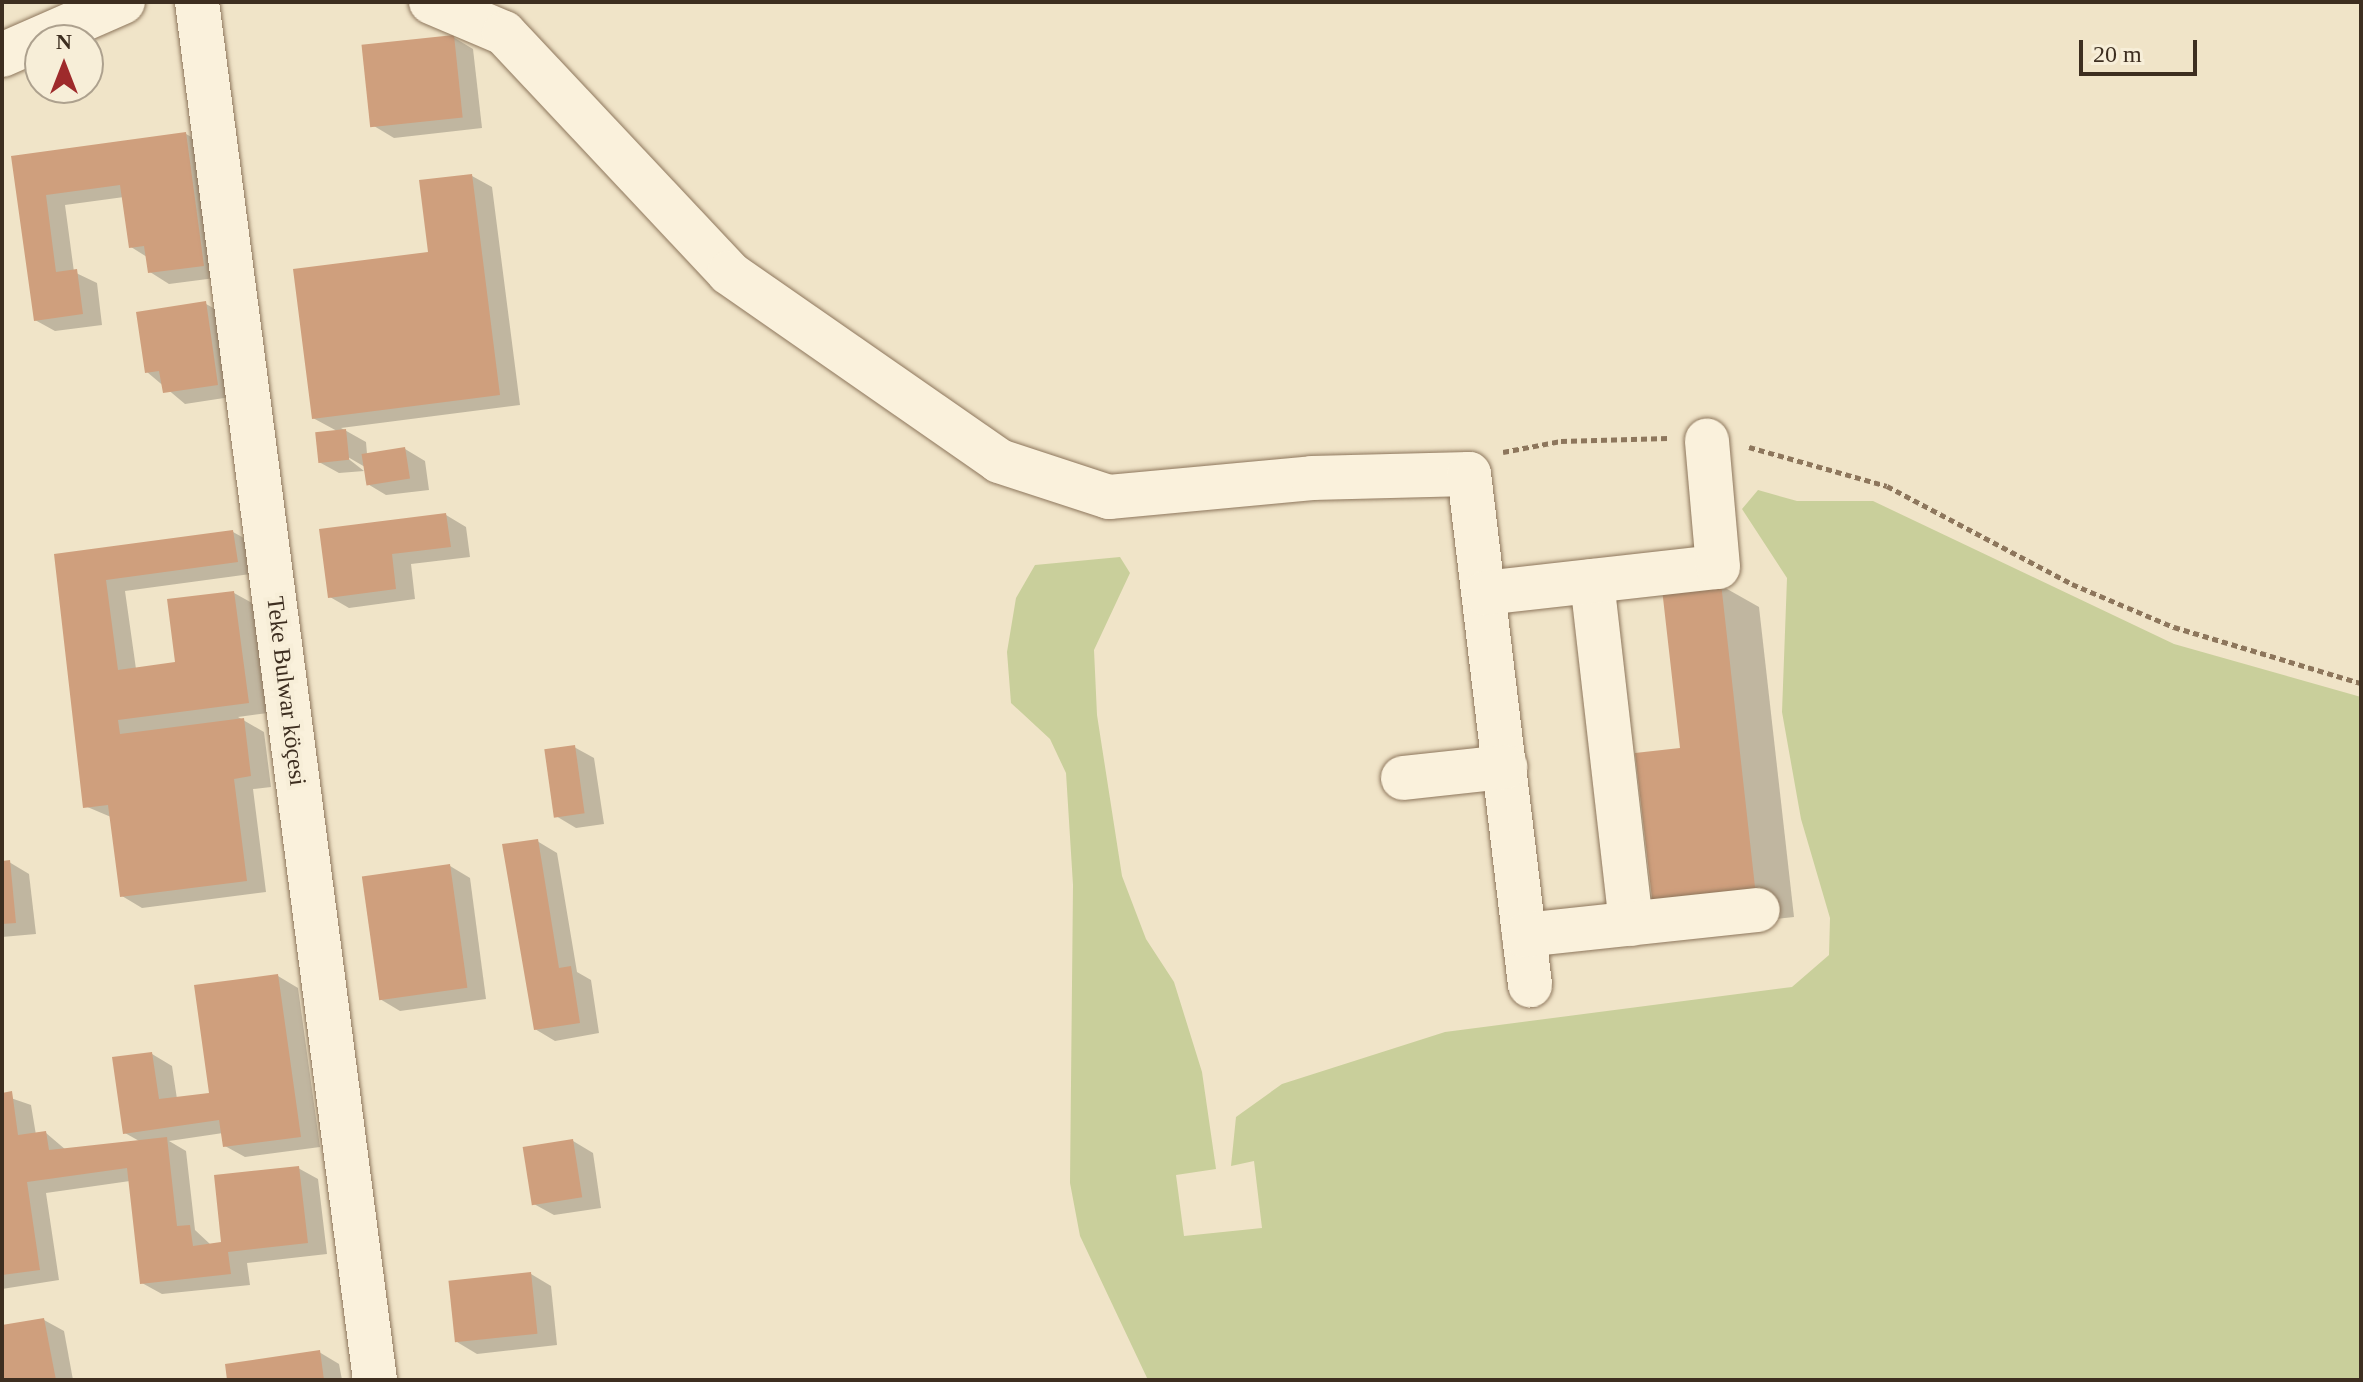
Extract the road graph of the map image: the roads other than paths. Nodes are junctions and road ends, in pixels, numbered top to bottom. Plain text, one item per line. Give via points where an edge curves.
1 (123, 2) edge
2 (197, 2) edge
3 (431, 2) edge
4 (2, 55) edge
5 (1707, 440) road end
6 (1592, 581) junction
7 (1485, 593) junction
8 (1505, 767) junction
9 (1403, 778) dead end
10 (1758, 910) dead end
11 (1631, 924) junction
12 (1524, 935) junction
13 (1530, 985) dead end
14 (375, 1380) edge

1 - 4 street
2 - 14 street, Teke Bulwar köçesi
3 - 7 street via 504,33 729,273 999,461 1109,497 1312,478 1469,474
5 - 6 street via 1718,567
6 - 7 street
6 - 11 street
7 - 8 street
8 - 9 street
8 - 12 street
10 - 11 street
11 - 12 street
12 - 13 street

